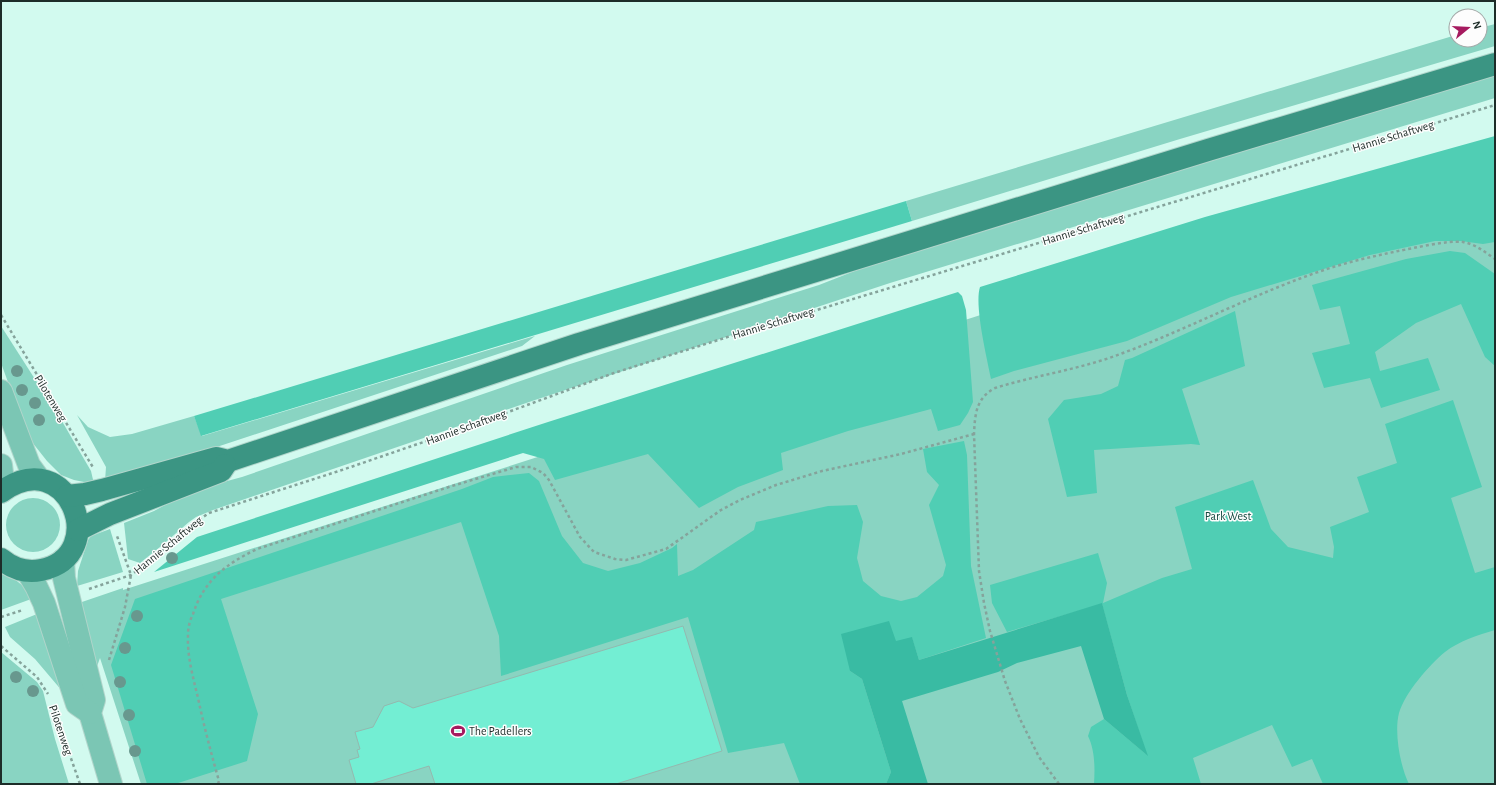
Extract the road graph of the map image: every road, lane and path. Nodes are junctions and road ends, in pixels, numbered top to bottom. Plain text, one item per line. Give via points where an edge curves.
1 (1495, 64) edge
2 (1495, 105) edge
3 (1495, 259) edge
4 (1, 315) edge
5 (1, 391) edge
6 (974, 434) junction
7 (228, 461) junction
8 (1, 465) edge
9 (95, 471) dead end
10 (40, 480) junction
11 (1, 492) edge
12 (67, 496) junction
13 (115, 529) dead end
14 (78, 530) junction
15 (1, 559) edge
16 (63, 560) junction
17 (26, 571) junction
18 (130, 575) junction
19 (84, 590) dead end
20 (125, 607) dead end
21 (29, 608) dead end
22 (1, 617) edge
23 (1, 646) edge
24 (49, 698) dead end
25 (54, 711) dead end
26 (90, 713) junction
27 (80, 784) edge
28 (111, 784) edge
29 (218, 784) edge
30 (1059, 784) edge

1 - 7 main road via 1200,152 579,344
2 - 18 path, Hannie Schaftweg via 614,373 473,425 209,513
3 - 6 path via 1471,244 1452,242 1331,267 1121,354 995,388 980,400
4 - 9 path, Pilotenweg
5 - 10 street via 29,465
6 - 29 path via 901,454 822,471 776,485 724,508 666,549 626,560 604,556 586,545 549,480 543,473 531,467 509,469 257,549 232,563 212,579 197,600 188,634 191,670
6 - 30 path via 980,571 990,631 1020,719 1039,757
7 - 12 main road via 216,458 90,493
7 - 14 main road via 221,471 110,514
8 - 11 street
10 - 11 main road via 19,482
10 - 12 main road via 55,486
12 - 14 main road via 76,512
13 - 18 path
14 - 16 main road via 73,546
15 - 17 main road
16 - 17 main road via 46,569
16 - 26 street via 64,578 94,700
17 - 26 street, Pilotenweg via 44,603 77,704
18 - 19 path, Hannie Schaftweg
18 - 20 path
21 - 22 path
23 - 24 path, Pilotenweg via 37,677
25 - 27 path, Pilotenweg
26 - 28 street

